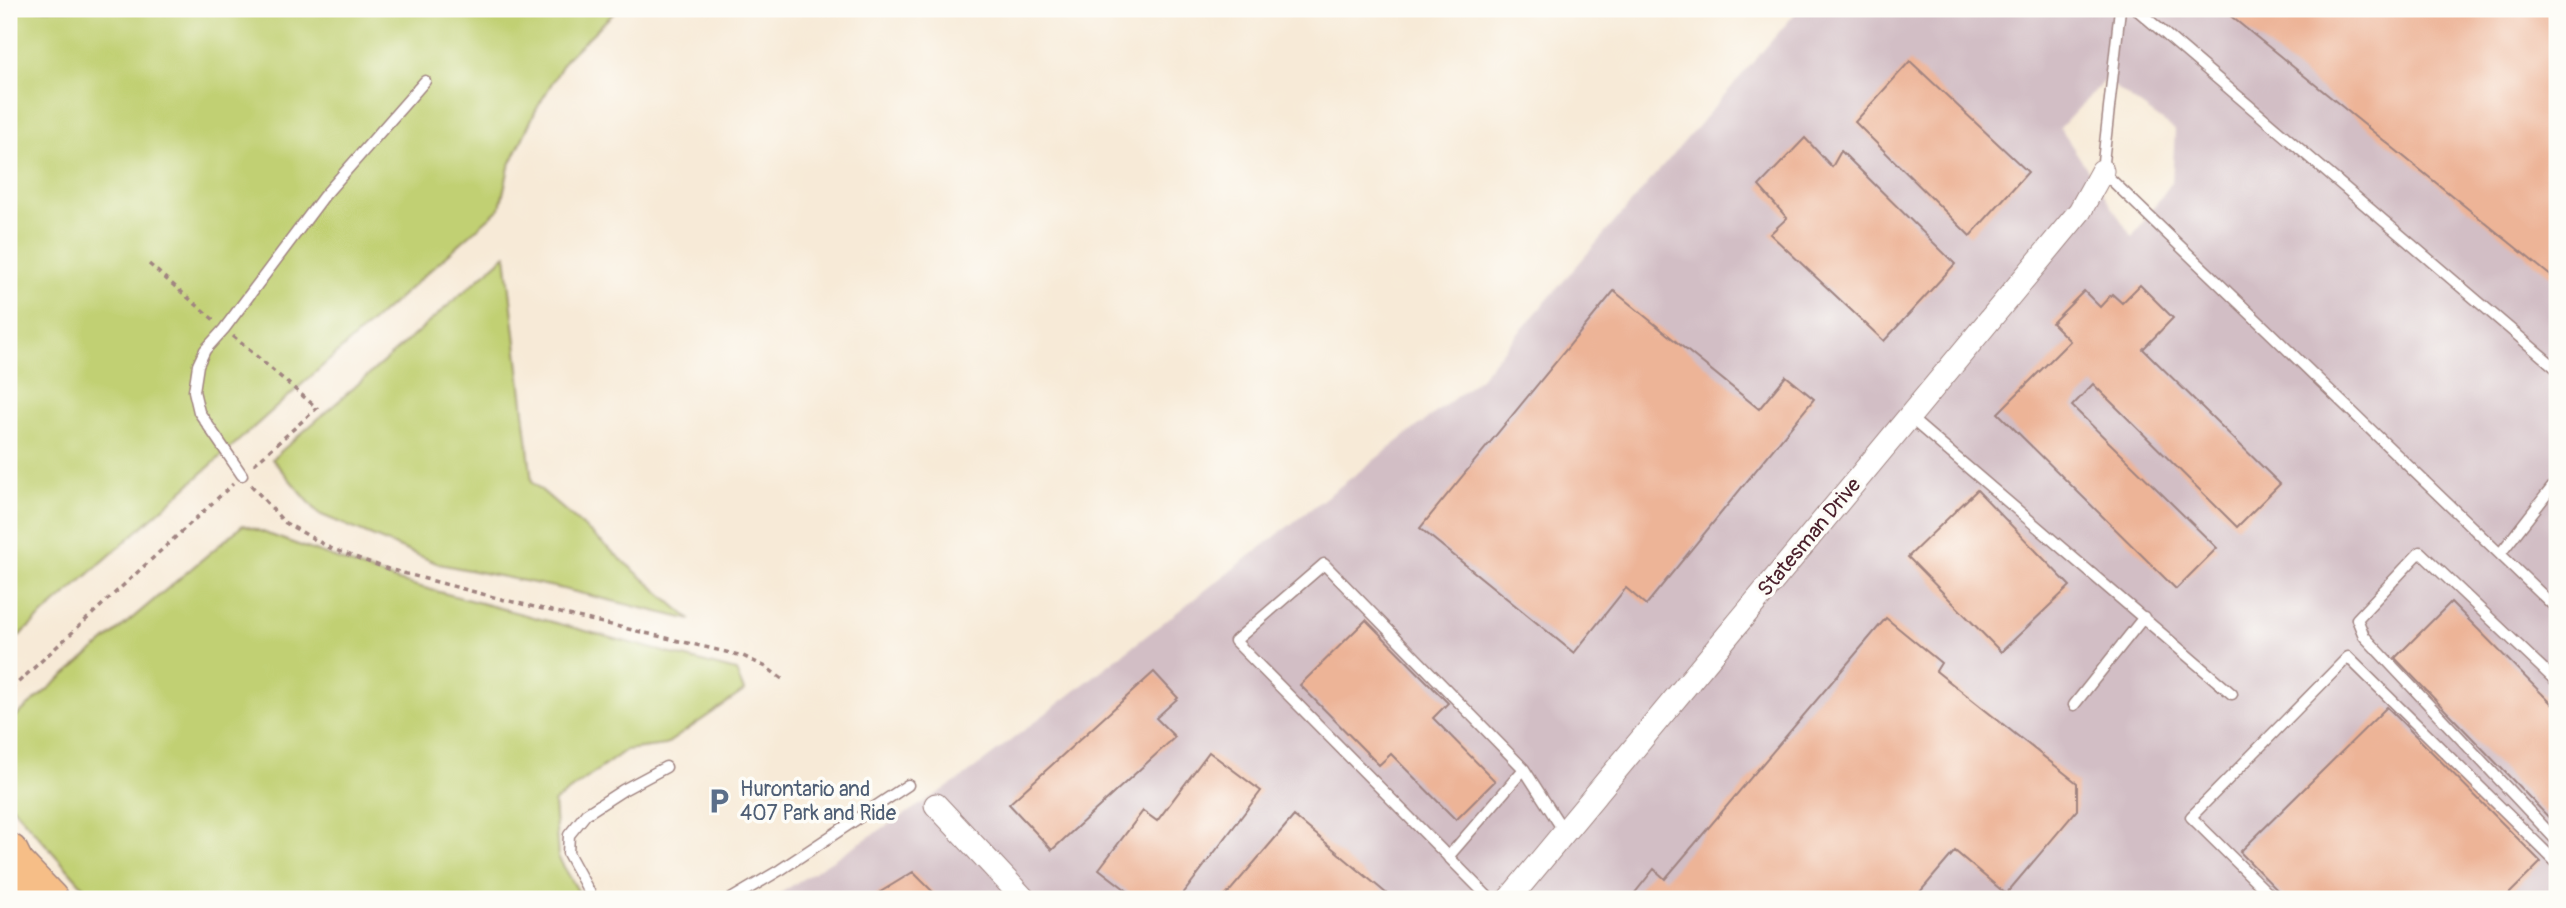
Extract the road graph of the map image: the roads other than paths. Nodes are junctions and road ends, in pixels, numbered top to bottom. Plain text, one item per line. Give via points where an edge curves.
1 (2120, 9) edge
2 (2136, 9) edge
3 (425, 81) dead end
4 (2102, 171) junction
5 (2557, 369) edge
6 (1909, 417) junction
7 (242, 475) road end
8 (2557, 481) edge
9 (2500, 554) junction
10 (2557, 609) edge
11 (2144, 617) junction
12 (2557, 682) edge
13 (2232, 694) dead end
14 (2074, 705) dead end
15 (666, 767) dead end
16 (1524, 769) junction
17 (908, 785) dead end
18 (936, 805) dead end
19 (1565, 832) junction
20 (2557, 841) edge
21 (10, 856) edge
22 (1448, 857) junction
23 (2557, 863) edge
24 (50, 899) edge
25 (593, 899) edge
26 (731, 899) edge
27 (1024, 899) edge
28 (1490, 899) edge
29 (1509, 899) edge
30 (2274, 899) edge

1 - 4 lane
2 - 5 lane
3 - 7 lane via 324,196 205,349 194,391 199,412
4 - 6 street, Statesman Drive via 2080,211
4 - 9 lane
6 - 11 lane
6 - 19 street, Statesman Drive
8 - 9 lane
9 - 10 lane
11 - 13 lane
11 - 14 lane
12 - 20 lane via 2420,552 2357,619 2364,636
15 - 25 lane via 586,814 569,835 568,853
16 - 19 lane
16 - 22 lane
16 - 22 lane via 1324,564 1235,641
17 - 26 lane
18 - 27 street
19 - 29 street, Statesman Drive
21 - 24 main road
22 - 28 lane
23 - 30 lane via 2348,657 2192,817

